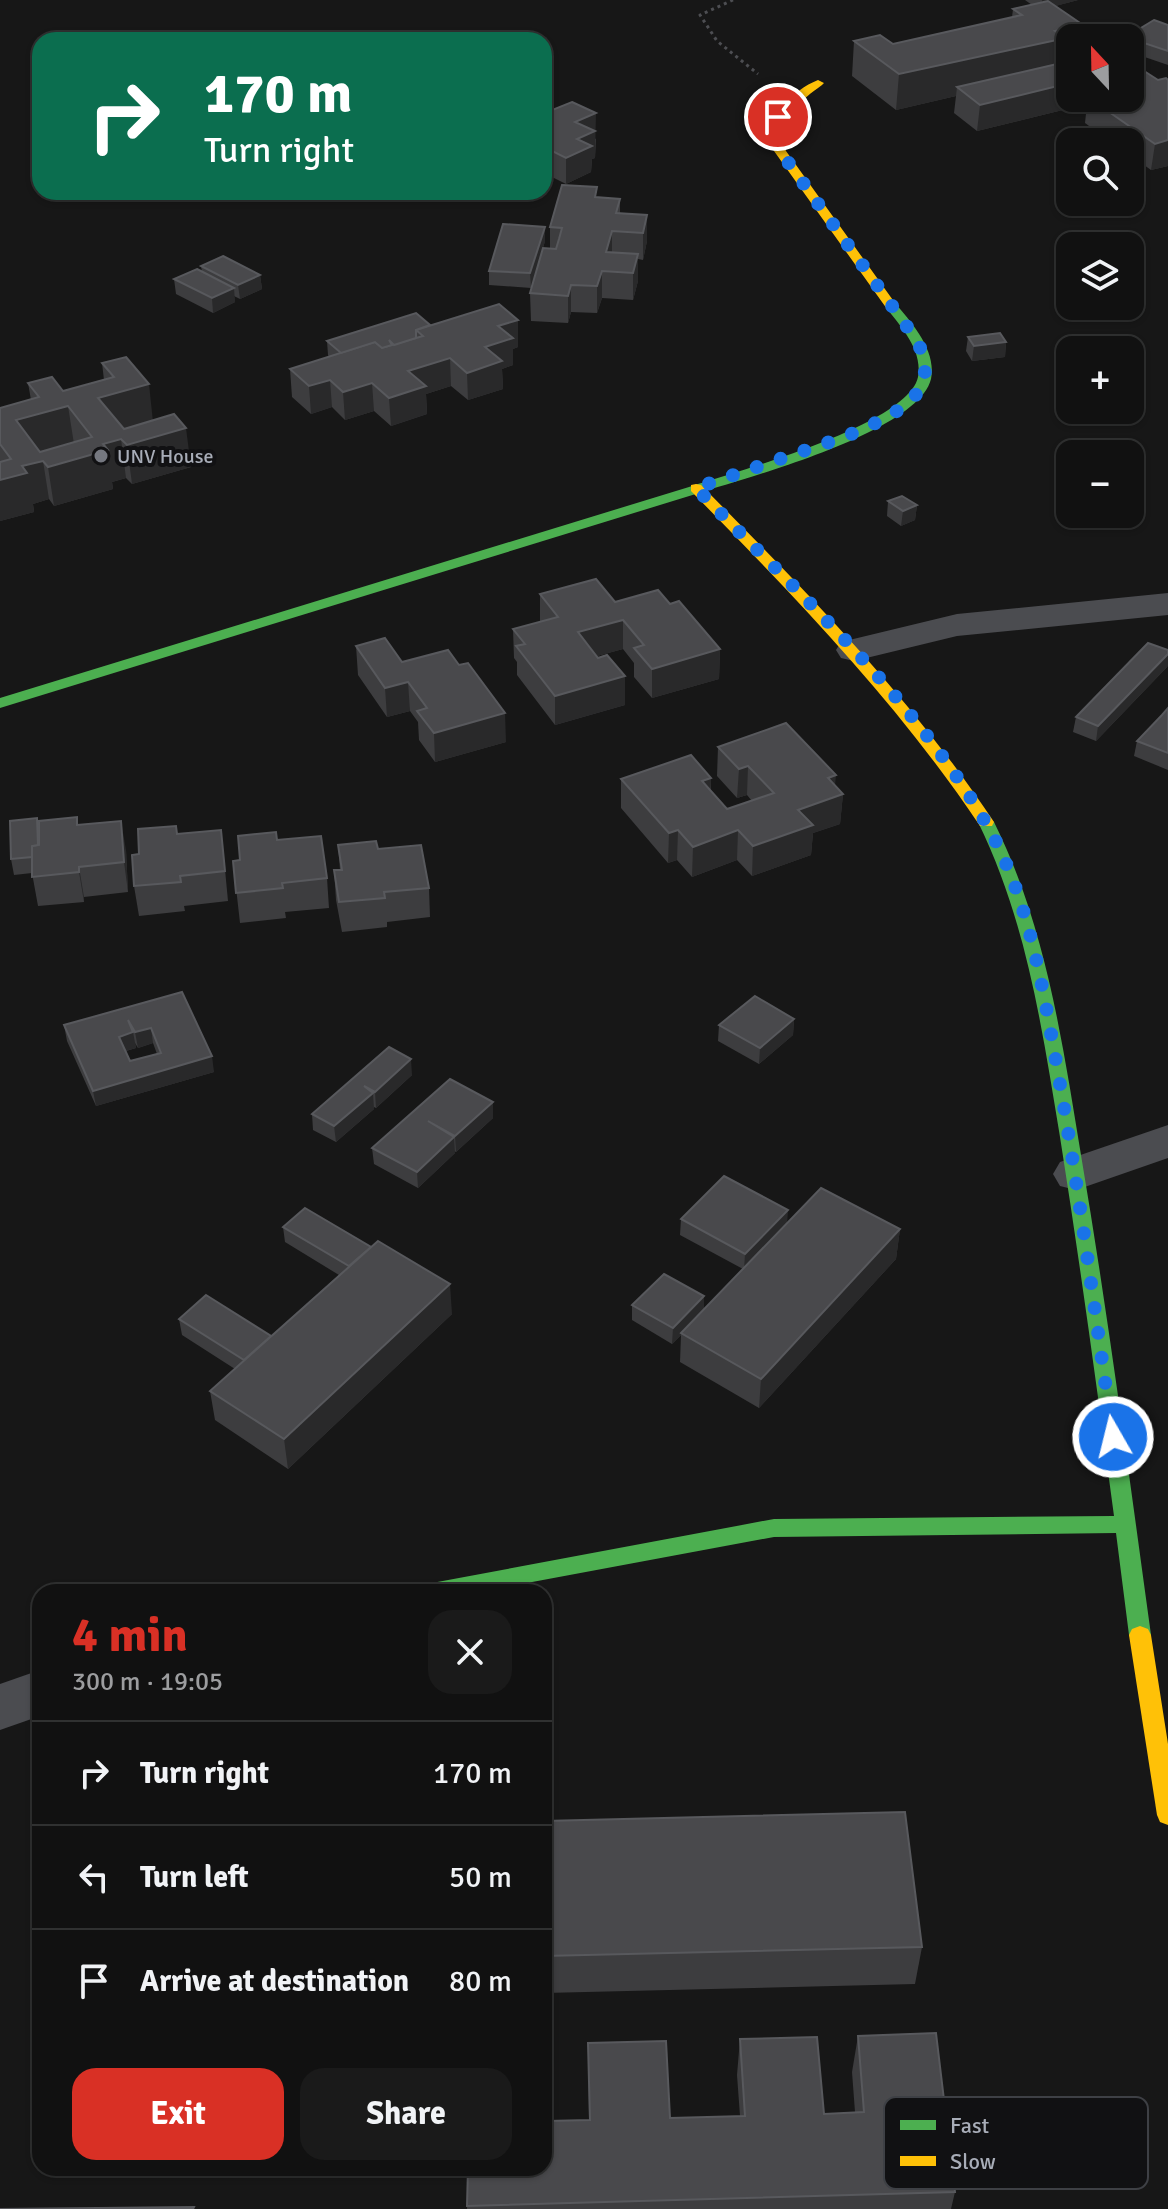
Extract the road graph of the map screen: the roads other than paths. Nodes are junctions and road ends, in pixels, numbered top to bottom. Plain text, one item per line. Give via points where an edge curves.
1 (818, 83) dead end
2 (696, 488) junction
3 (1168, 604) edge
4 (854, 650) junction
5 (0, 703) edge
6 (1168, 1141) edge
7 (1076, 1174) junction
8 (1125, 1524) junction
9 (475, 1584) edge
10 (32, 1696) edge
11 (0, 1707) edge
12 (1165, 1782) edge
13 (1168, 1815) edge

1 - 2 street via 778,117 774,134 780,151 919,344 926,368 919,392 891,416 847,436
2 - 4 street
2 - 5 street via 212,642
3 - 4 street via 957,625
4 - 7 street via 931,742 987,825 1010,874 1038,966
6 - 7 street
7 - 8 street
8 - 9 street via 774,1528
8 - 12 street
10 - 11 street
12 - 13 street

